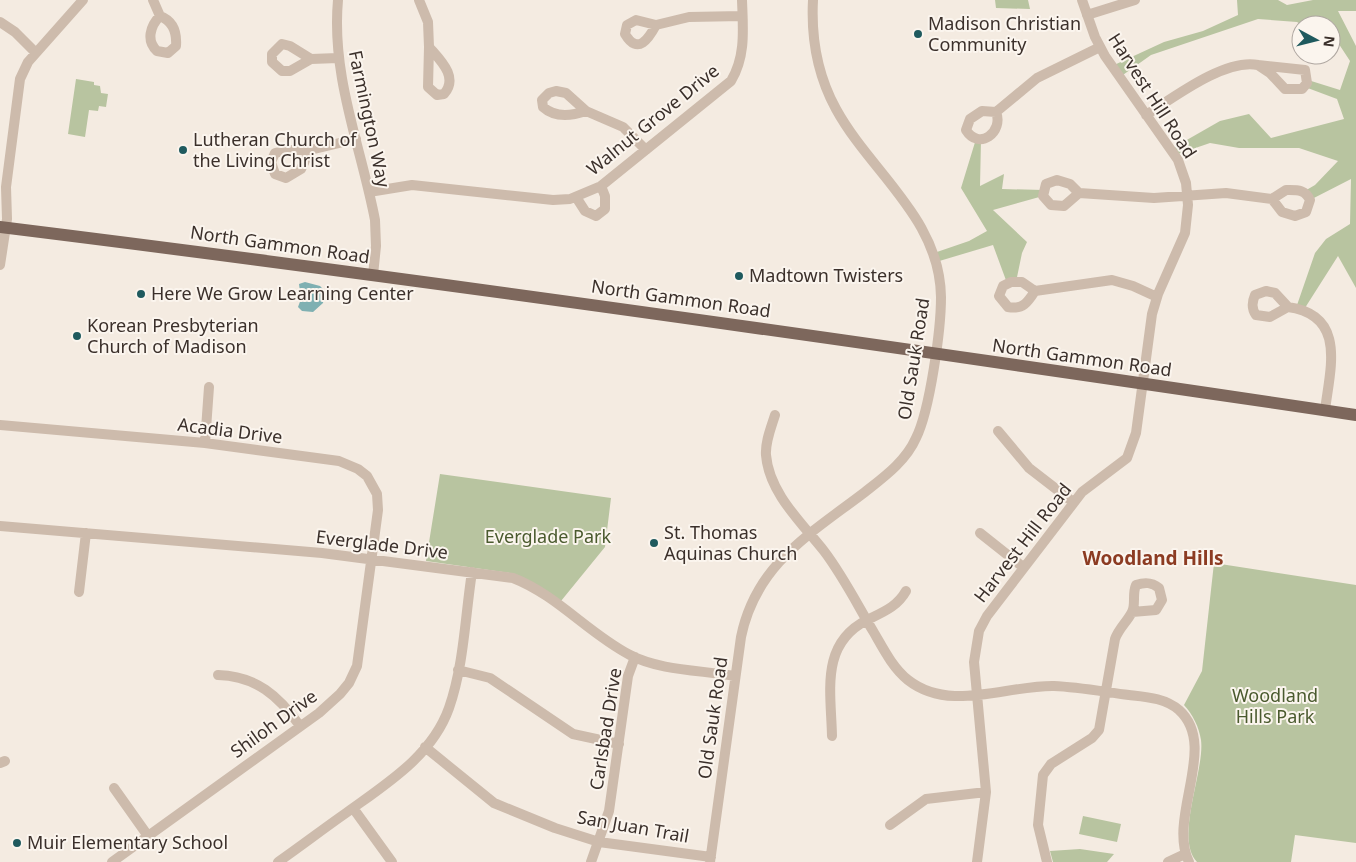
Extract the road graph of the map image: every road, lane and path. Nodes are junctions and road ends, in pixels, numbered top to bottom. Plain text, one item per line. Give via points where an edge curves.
1 (83, 0) edge
2 (153, 0) edge
3 (338, 0) edge
4 (419, 0) edge
5 (742, 0) edge
6 (813, 0) edge
7 (1082, 0) edge
8 (1135, 0) edge
9 (1087, 15) junction
10 (160, 16) dead end
11 (742, 16) junction
12 (0, 22) edge
13 (656, 25) dead end
14 (1100, 46) junction
15 (428, 47) dead end
16 (36, 52) junction
17 (338, 58) junction
18 (311, 59) dead end
19 (1258, 65) dead end
20 (586, 111) dead end
21 (996, 112) dead end
22 (1146, 115) junction
23 (356, 139) junction
24 (310, 150) dead end
25 (646, 150) junction
26 (601, 186) junction
27 (369, 192) junction
28 (1079, 193) dead end
29 (1187, 196) junction
30 (576, 197) junction
31 (1272, 199) dead end
32 (3, 227) edge
33 (0, 265) edge
34 (373, 275) junction
35 (1035, 291) dead end
36 (1157, 297) junction
37 (1288, 307) dead end
38 (934, 354) junction
39 (1142, 384) junction
40 (209, 387) dead end
41 (1325, 410) junction
42 (774, 415) dead end
43 (1356, 415) edge
44 (0, 425) edge
45 (998, 431) dead end
46 (205, 443) junction
47 (1073, 502) junction
48 (0, 526) edge
49 (980, 533) dead end
50 (86, 534) junction
51 (810, 534) junction
52 (372, 558) junction
53 (1023, 568) junction
54 (472, 572) junction
55 (906, 591) dead end
56 (79, 592) dead end
57 (1132, 612) dead end
58 (867, 620) junction
59 (635, 658) junction
60 (458, 670) junction
61 (218, 675) dead end
62 (735, 676) junction
63 (1106, 692) junction
64 (976, 694) junction
65 (300, 726) junction
66 (832, 736) dead end
67 (618, 744) junction
68 (425, 748) junction
69 (114, 788) dead end
70 (986, 792) junction
71 (353, 808) junction
72 (890, 825) dead end
73 (148, 836) junction
74 (599, 842) junction
75 (1187, 858) edge
76 (710, 859) edge
77 (112, 862) edge
78 (278, 862) edge
79 (392, 862) edge
80 (591, 862) edge
81 (976, 862) edge
82 (1047, 862) edge
83 (1168, 862) edge

1 - 16 street
2 - 10 street
3 - 17 street, Farmington Way
4 - 15 street via 428,22
5 - 11 street, Walnut Grove Drive
6 - 38 street, Old Sauk Road via 816,52 831,98 848,128 915,216 934,253 941,299
7 - 9 street, Harvest Hill Road
8 - 9 street
9 - 14 street, Harvest Hill Road
11 - 13 street via 689,18
11 - 25 street, Walnut Grove Drive via 742,52 731,81
12 - 16 street
14 - 21 street via 1037,78
14 - 22 street, Harvest Hill Road
16 - 32 street via 25,66 18,86
17 - 18 street
17 - 23 street, Farmington Way
19 - 22 street via 1228,69 1209,76
20 - 25 street via 623,127
22 - 29 street, Harvest Hill Road via 1178,160
23 - 24 street
23 - 27 street, Farmington Way
25 - 26 street, Walnut Grove Drive
26 - 30 street, Walnut Grove Drive
26 - 30 street via 606,202 596,216 585,211
27 - 30 street, Walnut Grove Drive via 412,185 533,199
27 - 34 street, Farmington Way via 376,234
28 - 29 street via 1148,198
29 - 31 street via 1226,193
29 - 36 street, Harvest Hill Road via 1185,234
32 - 33 street
32 - 34 main road, North Gammon Road
34 - 38 main road, North Gammon Road
35 - 36 street via 1112,280
36 - 39 street, Harvest Hill Road
37 - 41 street via 1313,314 1326,329 1333,351
38 - 39 main road, North Gammon Road
38 - 51 street, Old Sauk Road via 922,422 908,451 876,484
39 - 41 main road, North Gammon Road
39 - 47 street, Harvest Hill Road via 1131,451 1122,463
40 - 46 street
41 - 43 main road, North Gammon Road
42 - 51 street via 766,454 770,474 782,497
44 - 46 street, Acadia Drive
45 - 47 street via 1029,468
46 - 52 street, Acadia Drive via 339,461 358,469 372,484 378,502
47 - 53 street, Harvest Hill Road
48 - 50 street, Everglade Drive
49 - 53 street
50 - 52 street, Everglade Drive
50 - 56 street
51 - 58 street via 834,565
51 - 62 street, Old Sauk Road via 772,568 754,597 742,628
52 - 54 street, Everglade Drive
52 - 65 street, Shiloh Drive via 353,676 335,700
53 - 64 street, Harvest Hill Road via 979,631 974,662
54 - 59 street, Everglade Drive via 513,578 531,586
54 - 60 street
55 - 58 street via 900,602
57 - 63 street via 1114,639
58 - 64 street via 892,664 919,688 941,695
58 - 66 street via 842,639 833,656
59 - 62 street, Everglade Drive via 665,666
59 - 67 street, Carlsbad Drive via 628,676
60 - 67 street via 490,678 573,734
60 - 68 street via 448,710
61 - 65 street via 252,680 283,703
62 - 76 street, Old Sauk Road
63 - 64 street via 1047,686
63 - 75 street via 1162,700 1183,714 1191,728 1194,744 1183,833
63 - 82 street via 1102,724 1096,734 1051,764 1043,774 1038,825
64 - 70 street, Harvest Hill Road
65 - 73 street, Shiloh Drive
67 - 74 street, Carlsbad Drive via 609,811
68 - 71 street via 404,770
68 - 74 street, San Juan Trail via 494,803 578,837
69 - 73 street
70 - 72 street via 926,799
70 - 81 street, Harvest Hill Road
71 - 78 street
71 - 79 street
73 - 77 street, Shiloh Drive
74 - 76 street, San Juan Trail
74 - 80 street, Carlsbad Drive
75 - 83 street

